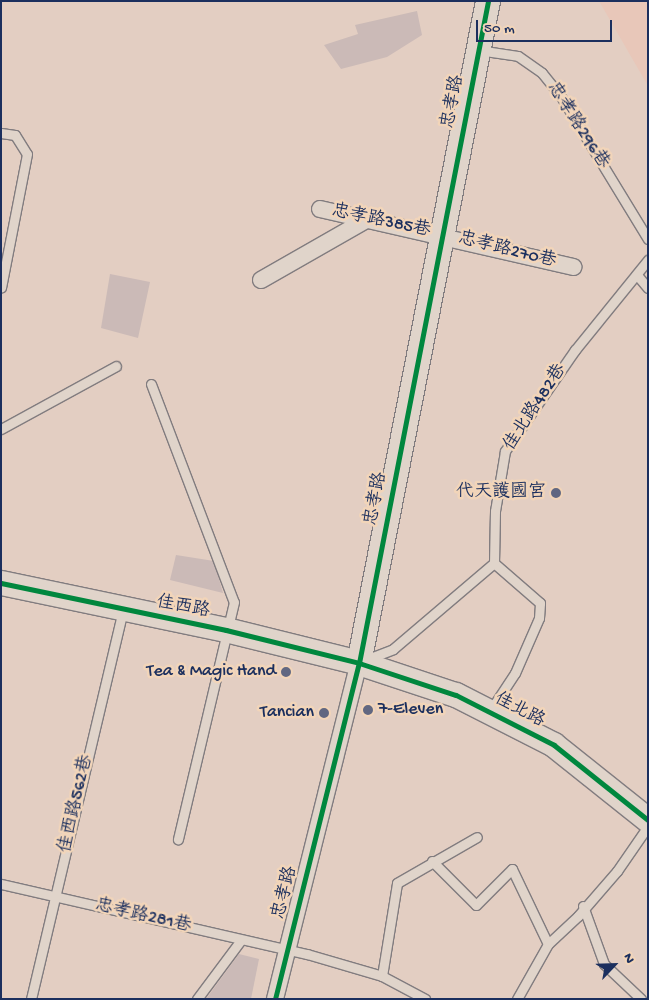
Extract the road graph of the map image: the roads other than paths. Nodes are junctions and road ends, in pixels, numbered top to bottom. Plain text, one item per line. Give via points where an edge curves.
1 (488, 1) edge
2 (478, 50) junction
3 (1, 133) edge
4 (320, 208) dead end
5 (368, 219) junction
6 (442, 235) junction
7 (648, 239) edge
8 (648, 260) edge
9 (573, 267) dead end
10 (636, 275) junction
11 (261, 280) dead end
12 (1, 288) edge
13 (648, 288) edge
14 (116, 366) dead end
15 (151, 384) dead end
16 (1, 429) edge
17 (494, 563) junction
18 (1, 583) edge
19 (123, 610) junction
20 (226, 630) junction
21 (359, 663) junction
22 (490, 711) junction
23 (648, 820) edge
24 (648, 826) edge
25 (477, 837) dead end
26 (178, 839) dead end
27 (432, 861) junction
28 (1, 884) edge
29 (55, 897) junction
30 (583, 906) junction
31 (241, 940) junction
32 (548, 944) junction
33 (285, 950) junction
34 (382, 976) junction
35 (31, 999) edge
36 (197, 999) edge
37 (275, 999) edge
38 (425, 999) edge
39 (517, 999) edge
40 (641, 999) edge

1 - 2 street, 忠孝路
2 - 6 street, 忠孝路
2 - 7 lane, 忠孝路296巷 via 518,56 542,73 560,95
3 - 12 lane via 15,136 27,154
4 - 5 street, 忠孝路385巷
5 - 6 street, 忠孝路385巷
5 - 11 street
6 - 9 street, 忠孝路270巷
6 - 21 street, 忠孝路
8 - 10 lane, 佳北路482巷
10 - 13 lane
10 - 17 lane, 佳北路482巷 via 575,350 505,450 495,511
14 - 16 lane
15 - 20 lane via 234,602
17 - 21 lane via 393,649
17 - 22 lane via 540,603 539,618 515,673
18 - 19 street, 佳西路
19 - 20 street, 佳西路
19 - 29 lane, 佳西路562巷
20 - 21 street, 佳西路
20 - 26 lane
21 - 22 street, 佳北路 via 456,695
21 - 33 street, 忠孝路
22 - 23 street, 佳北路 via 554,745
24 - 30 lane via 617,871
25 - 27 lane
27 - 32 lane via 476,905 512,869
27 - 34 lane via 397,883
28 - 29 lane, 忠孝路281巷
29 - 31 lane, 忠孝路281巷
29 - 35 lane, 佳西路562巷
30 - 32 lane via 578,916
30 - 40 lane via 604,964
31 - 33 lane, 忠孝路281巷
31 - 36 lane
32 - 39 lane
33 - 34 lane, 忠孝路281巷
33 - 37 street, 忠孝路
34 - 38 lane, 忠孝路281巷

